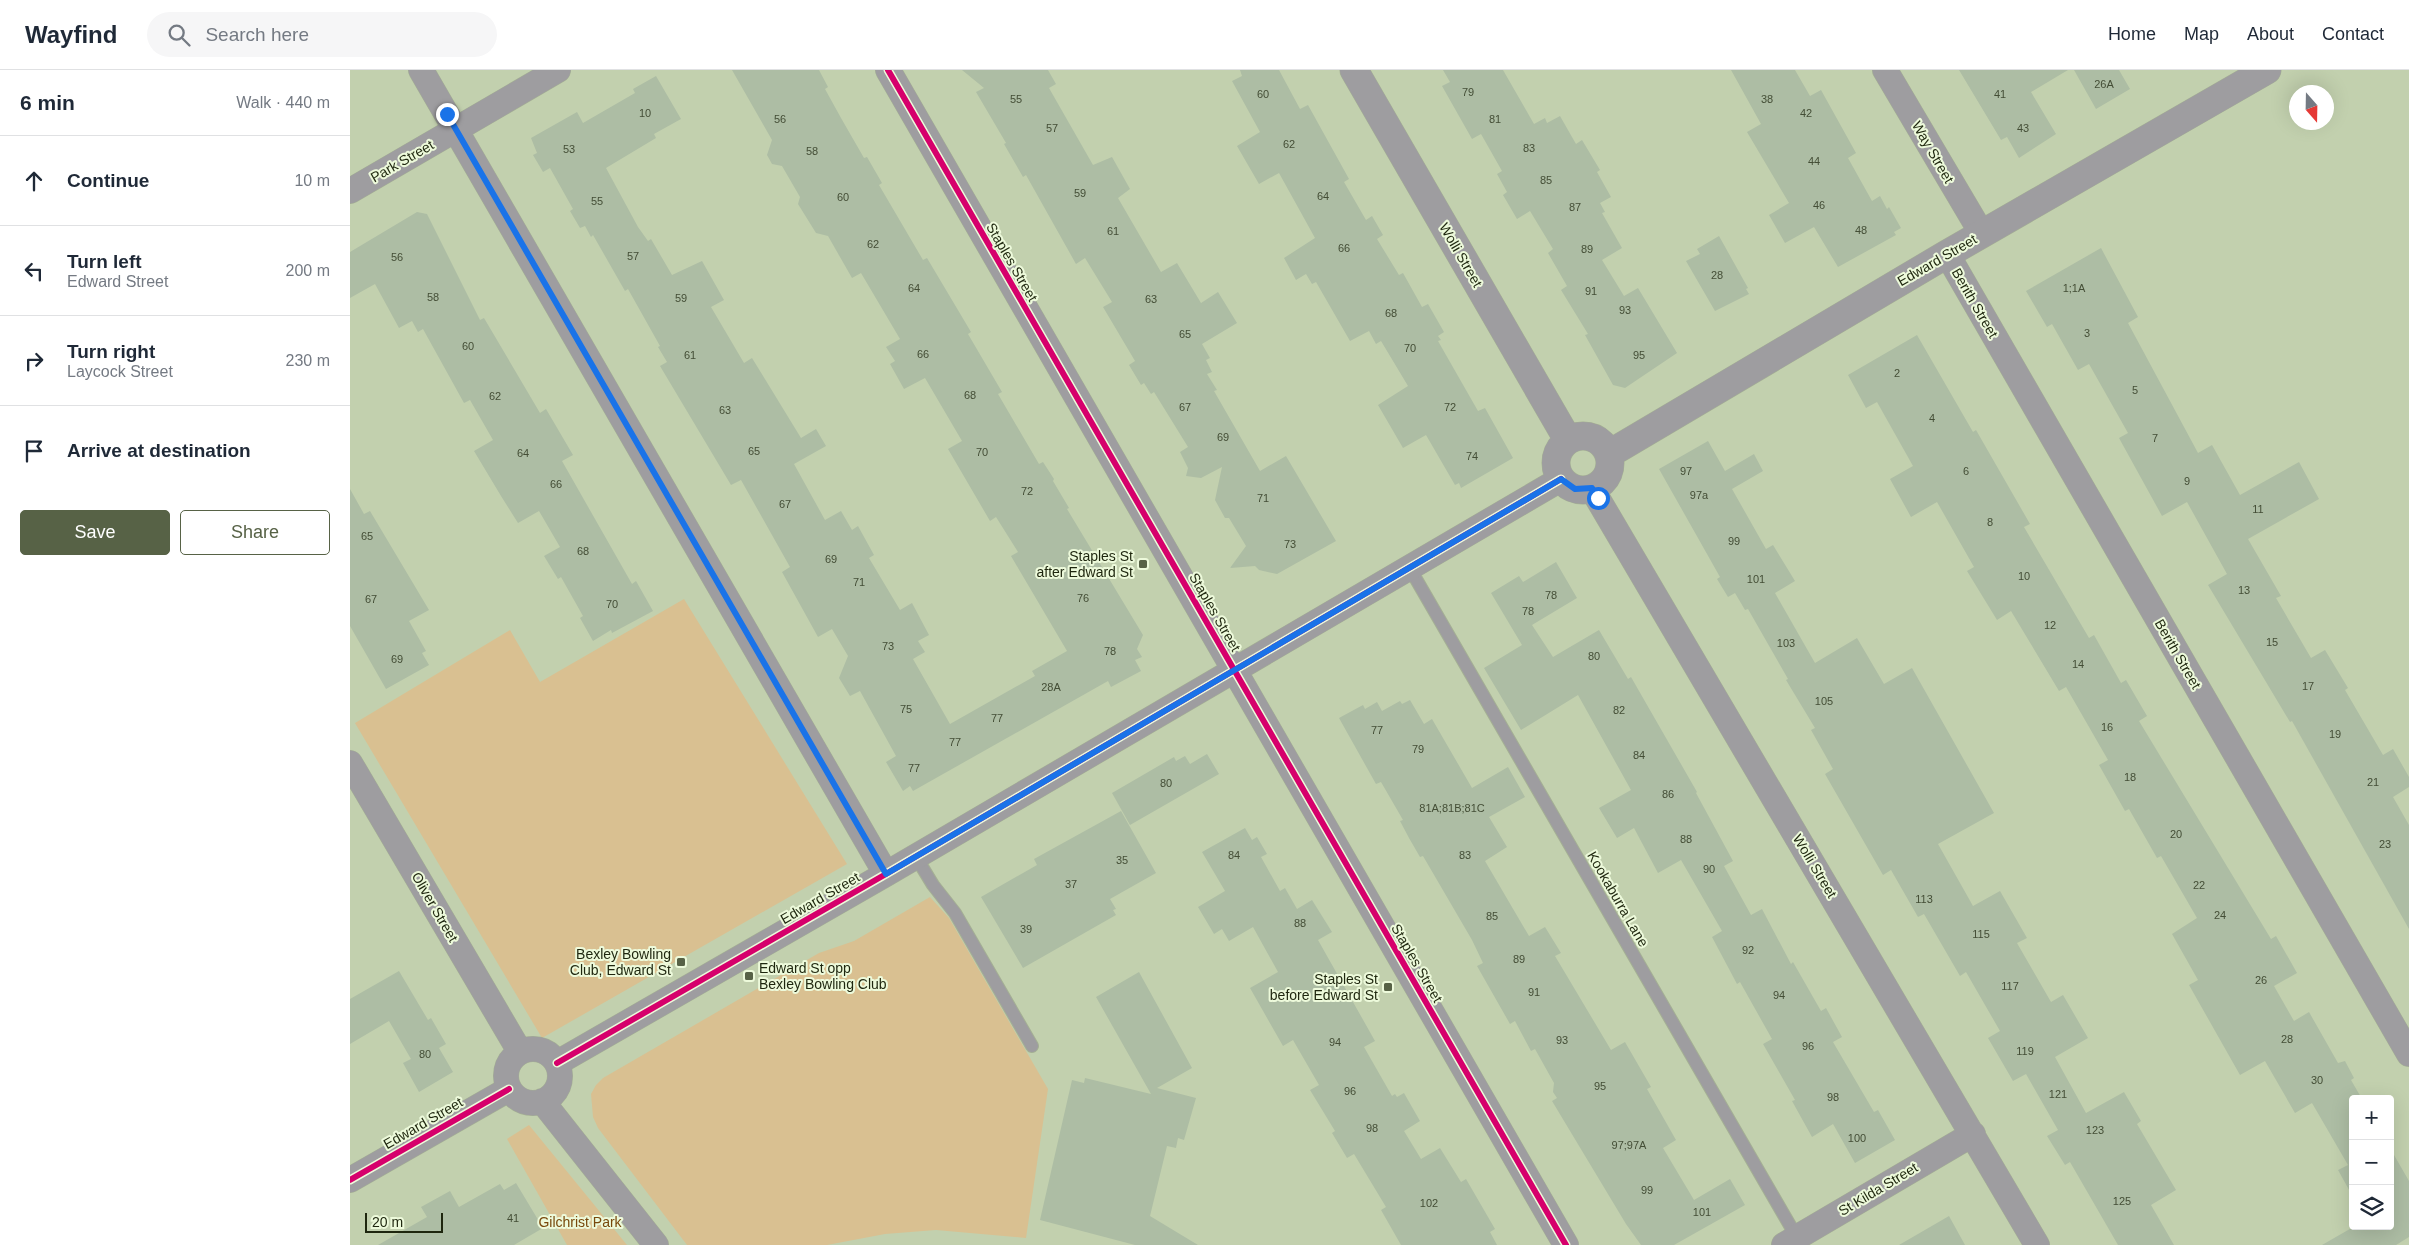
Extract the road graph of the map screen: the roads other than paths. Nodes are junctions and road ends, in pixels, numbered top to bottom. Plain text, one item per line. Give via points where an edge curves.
1 (421, 70) edge
2 (558, 70) edge
3 (888, 70) edge
4 (1354, 70) edge
5 (1886, 70) edge
6 (2267, 70) edge
7 (456, 130) junction
8 (350, 191) edge
9 (1982, 234) junction
10 (1947, 254) junction
11 (1568, 440) junction
12 (1608, 454) junction
13 (1561, 479) junction
14 (1592, 488) junction
15 (1409, 567) junction
16 (1233, 669) junction
17 (350, 762) edge
18 (916, 856) junction
19 (886, 874) junction
20 (1032, 1046) dead end
21 (520, 1052) junction
22 (2409, 1054) edge
23 (557, 1064) junction
24 (509, 1089) junction
25 (542, 1101) junction
26 (1973, 1134) junction
27 (350, 1180) edge
28 (1794, 1242) edge
29 (656, 1245) edge
30 (1566, 1245) edge
31 (2037, 1245) edge

1 - 7 street
2 - 7 street, Park Street
3 - 16 street, Staples Street
4 - 11 street, Wolli Street
5 - 9 street, Way Street
6 - 9 street, Edward Street
7 - 8 street, Park Street
7 - 19 street
9 - 10 street, Edward Street
10 - 12 street, Edward Street
10 - 22 street, Berith Street
11 - 12 street via 1592,438 1599,441
11 - 13 street via 1557,454
12 - 14 street via 1610,462 1606,478
13 - 14 street via 1575,489
13 - 15 street, Edward Street
14 - 26 street, Wolli Street
15 - 16 street, Edward Street
15 - 28 lane, Kookaburra Lane
16 - 18 street, Edward Street
16 - 30 street, Staples Street
17 - 21 street, Oliver Street
18 - 19 street, Edward Street
18 - 20 lane via 955,914
19 - 23 street, Edward Street
21 - 23 street via 536,1049
21 - 24 street via 507,1068
23 - 25 street via 560,1081 556,1090
24 - 25 street via 520,1099 534,1103
24 - 27 street, Edward Street
25 - 29 street
26 - 28 street, St Kilda Street
26 - 31 street, Wolli Street

